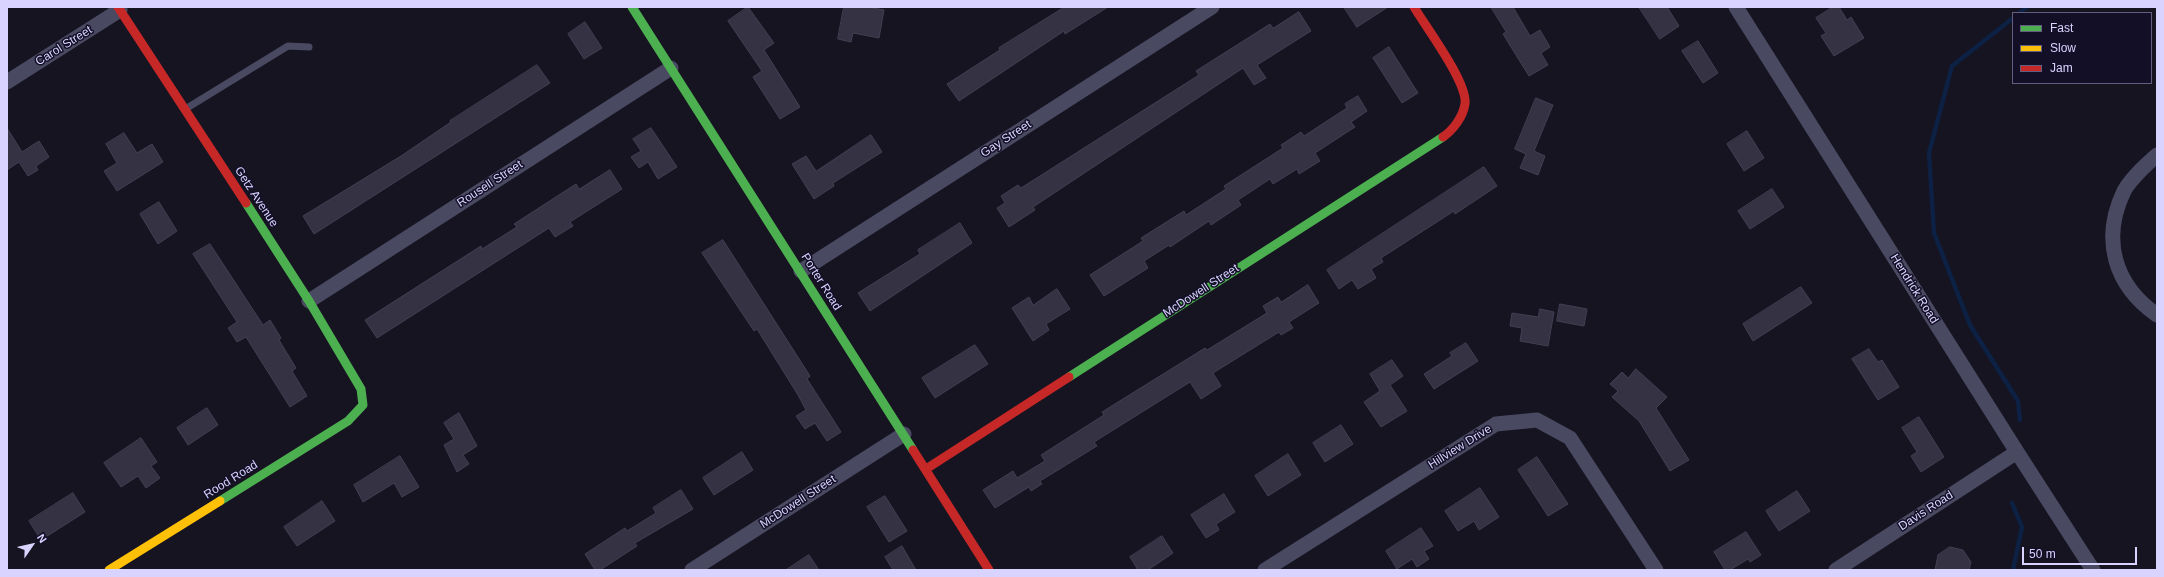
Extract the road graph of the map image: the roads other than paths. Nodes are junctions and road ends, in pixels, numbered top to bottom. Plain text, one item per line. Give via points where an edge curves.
1 (632, 7) edge
2 (1212, 7) edge
3 (1414, 7) edge
4 (1736, 7) edge
5 (119, 9) edge
6 (309, 47) dead end
7 (670, 68) junction
8 (7, 82) edge
9 (185, 110) junction
10 (2157, 155) edge
11 (801, 272) junction
12 (309, 301) junction
13 (2157, 315) edge
14 (362, 405) joint
15 (904, 434) junction
16 (2016, 452) junction
17 (926, 469) junction
18 (109, 570) edge
19 (692, 570) edge
20 (989, 570) edge
21 (1265, 570) edge
22 (1656, 570) edge
23 (1836, 570) edge
24 (2093, 570) edge

1 - 7 street, Porter Road
2 - 11 street, Gay Street
3 - 17 street, McDowell Street via 1460,80 1465,104 1453,130
4 - 16 street, Hendrick Road
5 - 8 street, Carol Street
5 - 9 street, Getz Avenue
6 - 9 lane via 288,46
7 - 11 street, Porter Road
7 - 12 street, Rousell Street
9 - 12 street, Getz Avenue
10 - 13 street via 2124,191 2116,218 2112,253 2130,291
11 - 15 street, Porter Road
12 - 14 street, Getz Avenue via 361,389
14 - 18 street, Rood Road via 348,421
15 - 17 street, Porter Road
15 - 19 street, McDowell Street
16 - 23 street, Davis Road
16 - 24 street, Hendrick Road
17 - 20 street, Porter Road
21 - 22 street, Hillview Drive via 1496,424 1536,420 1570,438

